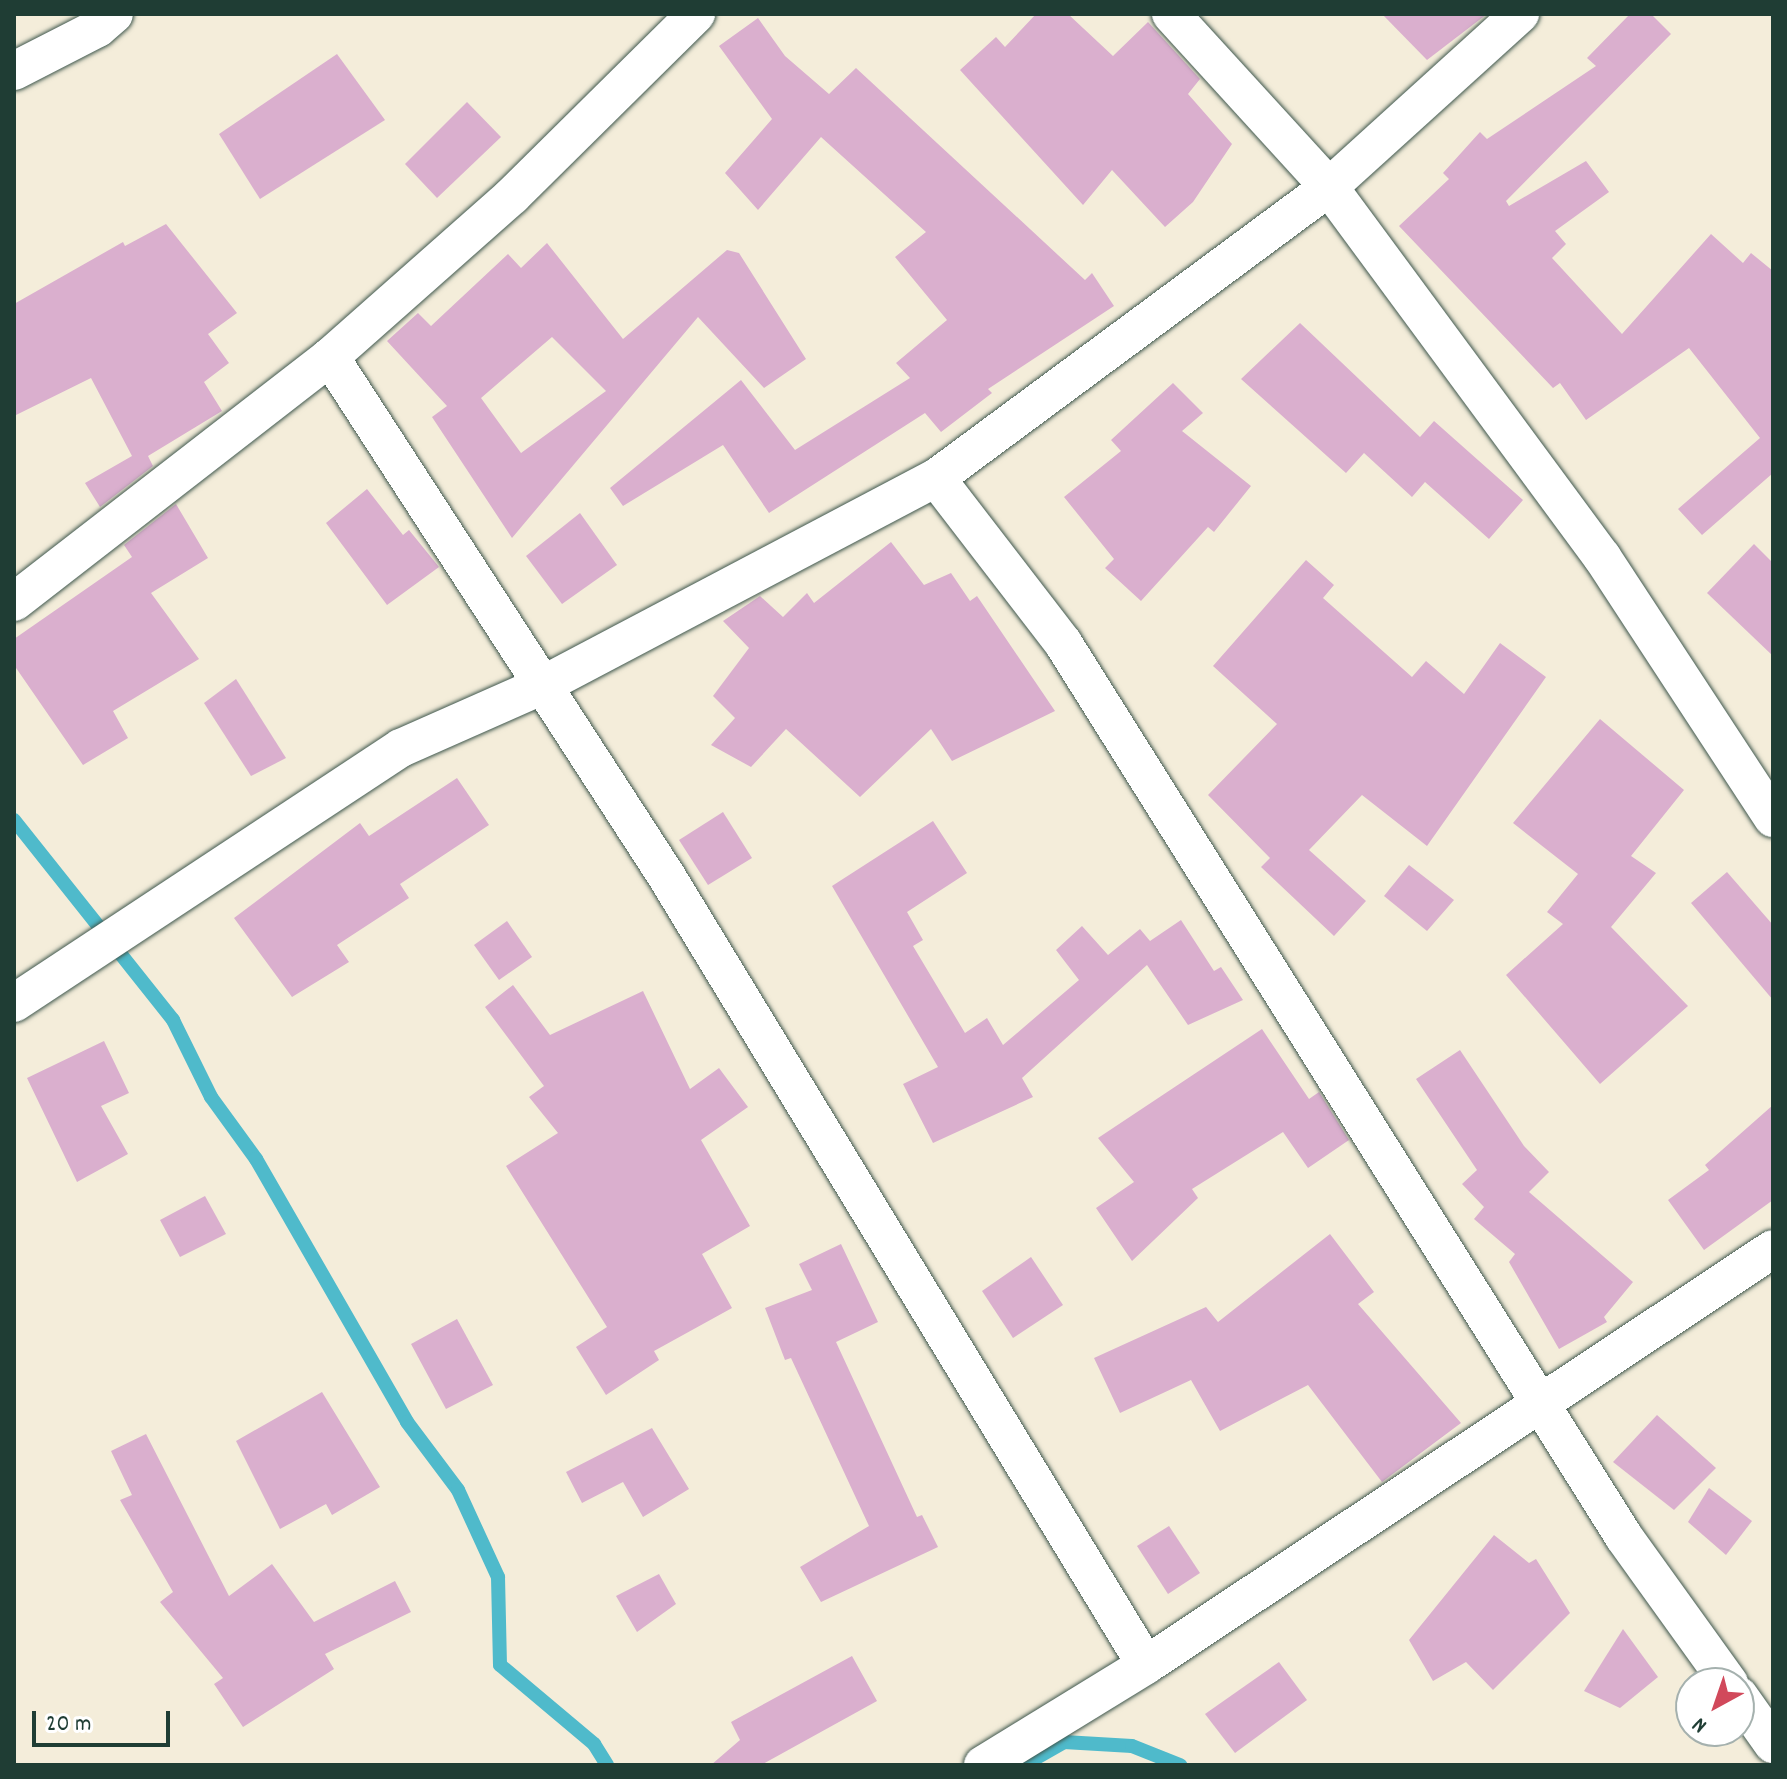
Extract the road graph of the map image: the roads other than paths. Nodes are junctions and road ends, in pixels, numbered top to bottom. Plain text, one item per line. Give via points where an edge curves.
1 (696, 14) edge
2 (1171, 14) edge
3 (1520, 14) edge
4 (101, 19) edge
5 (14, 71) edge
6 (1329, 187) junction
7 (330, 357) junction
8 (936, 478) junction
9 (14, 602) edge
10 (541, 686) junction
11 (1773, 818) edge
12 (14, 1003) edge
13 (1773, 1249) edge
14 (1542, 1405) junction
15 (1146, 1665) junction
16 (1717, 1667) edge
17 (1755, 1719) edge
18 (1773, 1744) edge
19 (983, 1765) edge

1 - 7 street via 512,196
2 - 6 street
3 - 6 street
4 - 5 street
6 - 8 street
6 - 11 street via 1602,557
7 - 9 street
7 - 10 street
8 - 10 street
8 - 14 street via 1063,643
10 - 12 street via 401,748
10 - 15 street via 830,1142 925,1309
13 - 14 street
14 - 15 street
14 - 16 street via 1624,1537
15 - 19 street
17 - 18 street

